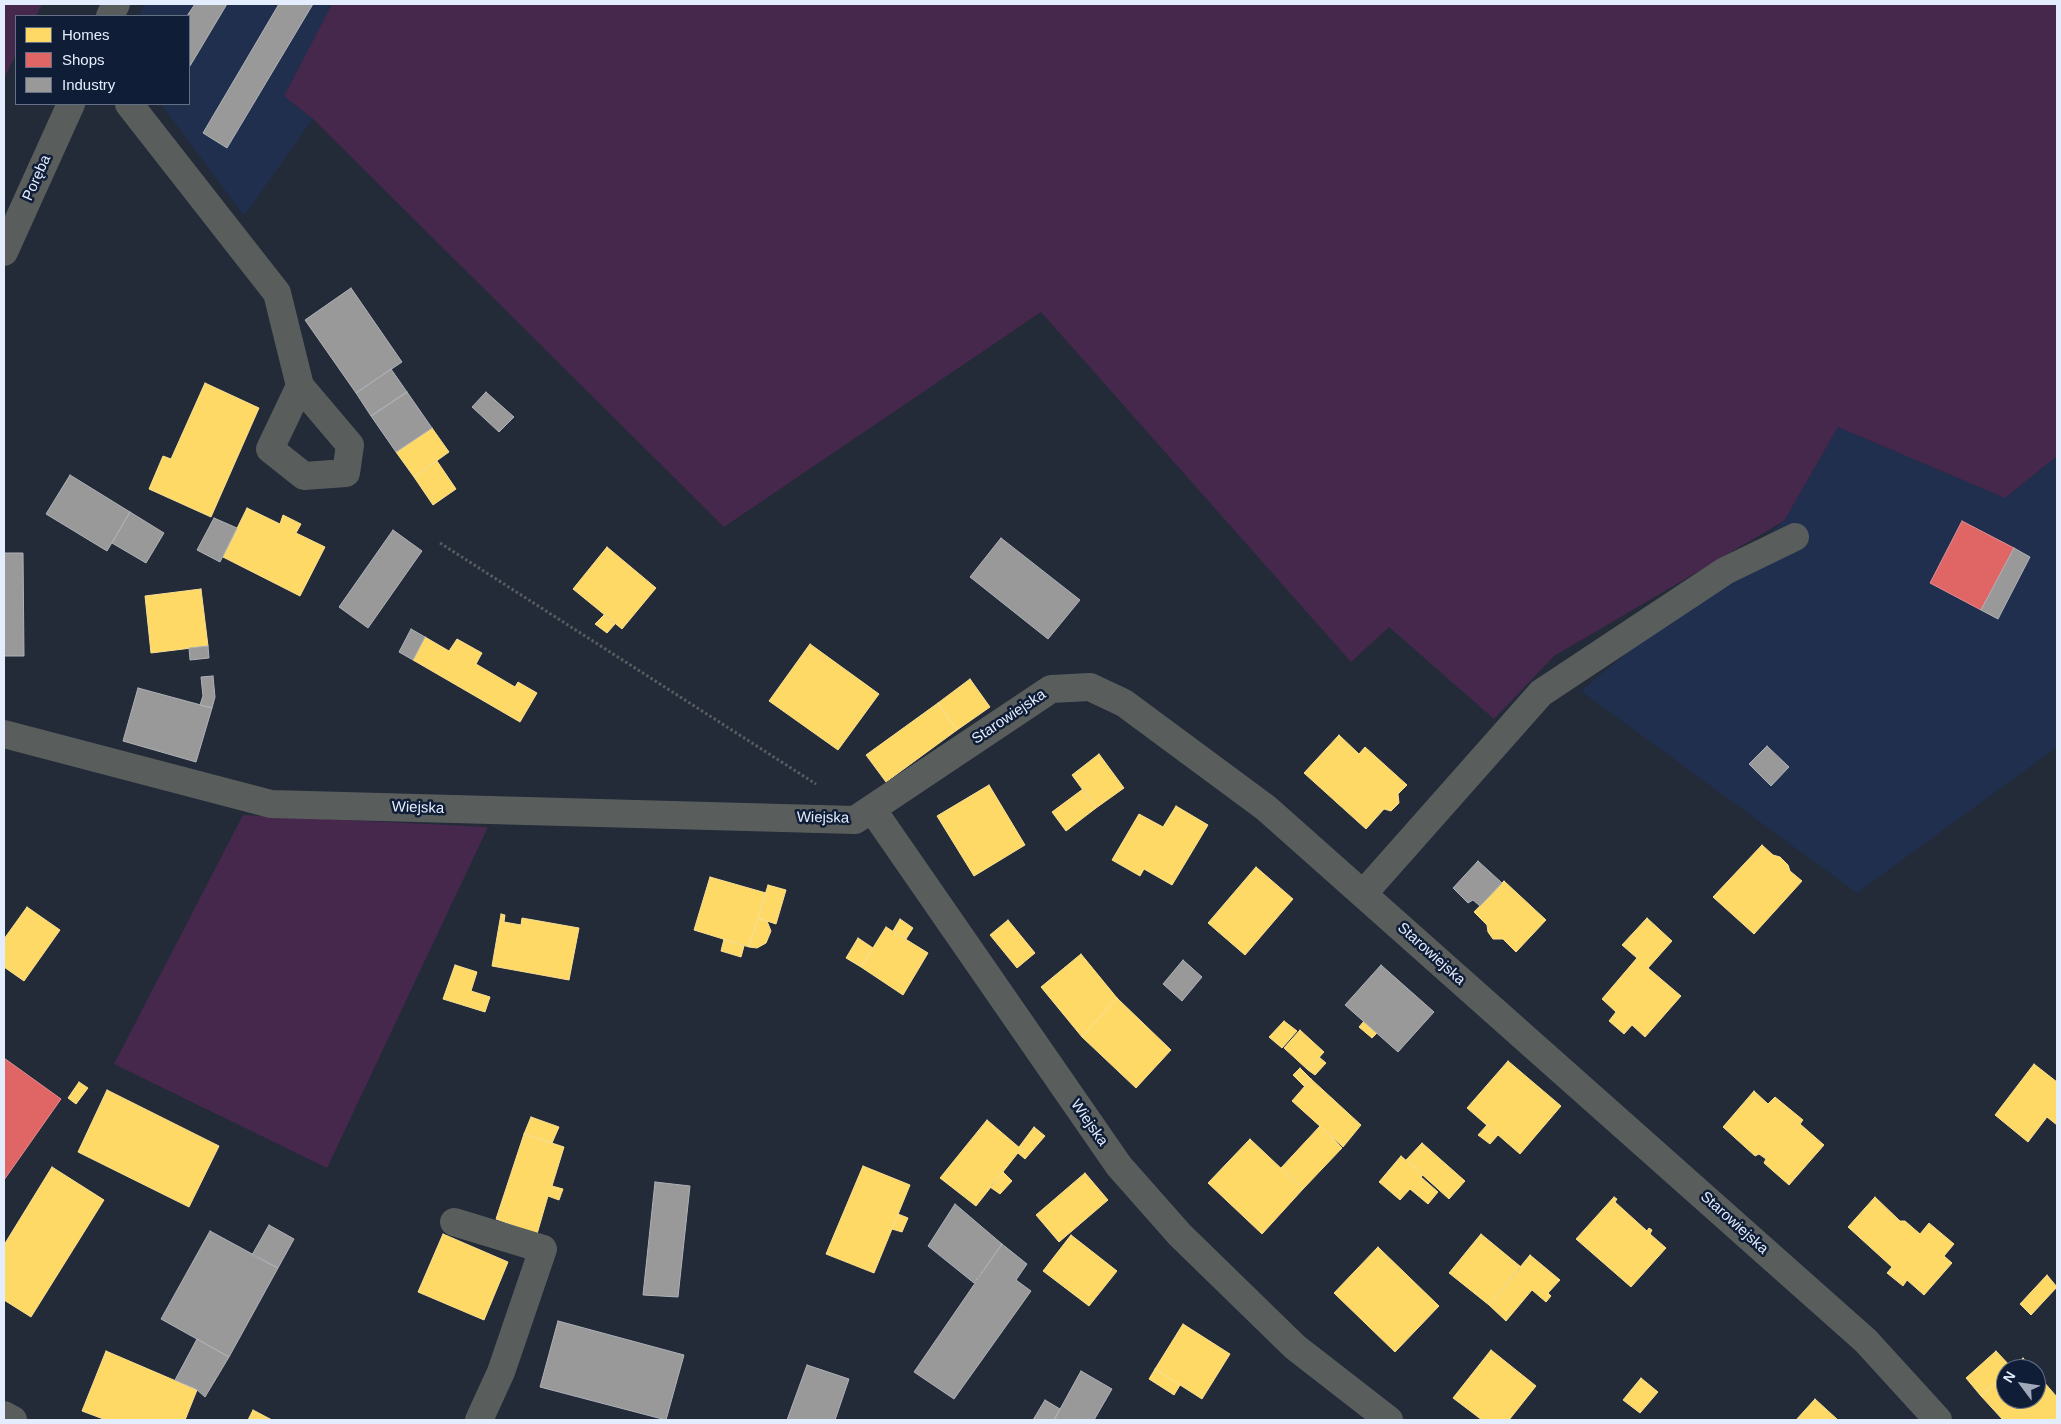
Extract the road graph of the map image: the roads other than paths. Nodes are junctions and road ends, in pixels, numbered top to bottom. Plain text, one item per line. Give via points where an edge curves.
1 (71, 105) edge
2 (130, 105) edge
3 (4, 252) edge
4 (300, 386) dead end
5 (1795, 537) dead end
6 (4, 734) edge
7 (872, 808) junction
8 (1363, 894) junction
9 (454, 1222) dead end
10 (4, 1415) edge
11 (13, 1420) edge
12 (479, 1420) edge
13 (1389, 1420) edge
14 (1938, 1420) edge

1 - 3 street, Poręba
2 - 4 street via 277,293
5 - 8 street via 1725,571 1541,693
6 - 7 street, Wiejska via 271,804 855,820
7 - 8 street, Starowiejska via 1051,689 1090,686 1124,703 1266,808
7 - 13 street, Wiejska via 1119,1166 1180,1235 1295,1347
8 - 14 street, Starowiejska via 1866,1341
9 - 12 street via 543,1249 501,1372
10 - 11 street

